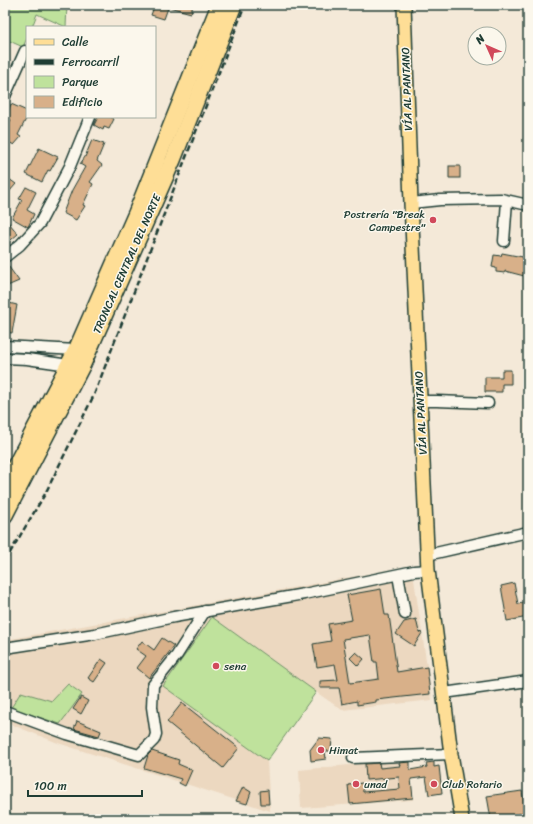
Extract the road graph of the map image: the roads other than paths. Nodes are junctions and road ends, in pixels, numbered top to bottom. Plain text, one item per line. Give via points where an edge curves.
1 (219, 5) edge
2 (234, 5) edge
3 (404, 5) edge
4 (26, 52) edge
5 (5, 96) edge
6 (90, 118) edge
7 (508, 201) junction
8 (411, 203) junction
9 (528, 205) edge
10 (504, 241) dead end
11 (5, 257) edge
12 (5, 346) edge
13 (76, 350) junction
14 (5, 358) edge
15 (69, 365) junction
16 (420, 401) junction
17 (488, 403) dead end
18 (5, 485) edge
19 (5, 515) edge
20 (528, 532) edge
21 (427, 555) junction
22 (428, 570) junction
23 (398, 575) junction
24 (205, 611) junction
25 (405, 614) dead end
26 (5, 648) edge
27 (528, 681) edge
28 (444, 693) junction
29 (5, 711) edge
30 (451, 754) junction
31 (353, 758) dead end
32 (462, 819) edge

1 - 13 highway, TRONCAL CENTRAL DEL NORTE via 136,213
2 - 19 highway, TRONCAL CENTRAL DEL NORTE via 173,160 83,364
3 - 8 main road, VÍA AL PANTANO
4 - 5 street
6 - 11 street via 70,166 40,223
7 - 8 street via 440,200
7 - 9 street
7 - 10 street
8 - 16 main road, VÍA AL PANTANO
12 - 13 street
13 - 15 highway, TRONCAL CENTRAL DEL NORTE
14 - 15 street
15 - 18 highway, TRONCAL CENTRAL DEL NORTE
16 - 17 street
16 - 21 main road, VÍA AL PANTANO
20 - 21 street
21 - 22 main road, VÍA AL PANTANO
22 - 23 street
22 - 28 main road, VÍA AL PANTANO
23 - 24 street
23 - 25 street
24 - 26 street via 95,634
24 - 29 street via 177,655 153,685 152,707 156,734 154,740 139,755 67,734
27 - 28 street
28 - 30 main road, VÍA AL PANTANO
30 - 31 street
30 - 32 main road, VÍA AL PANTANO

